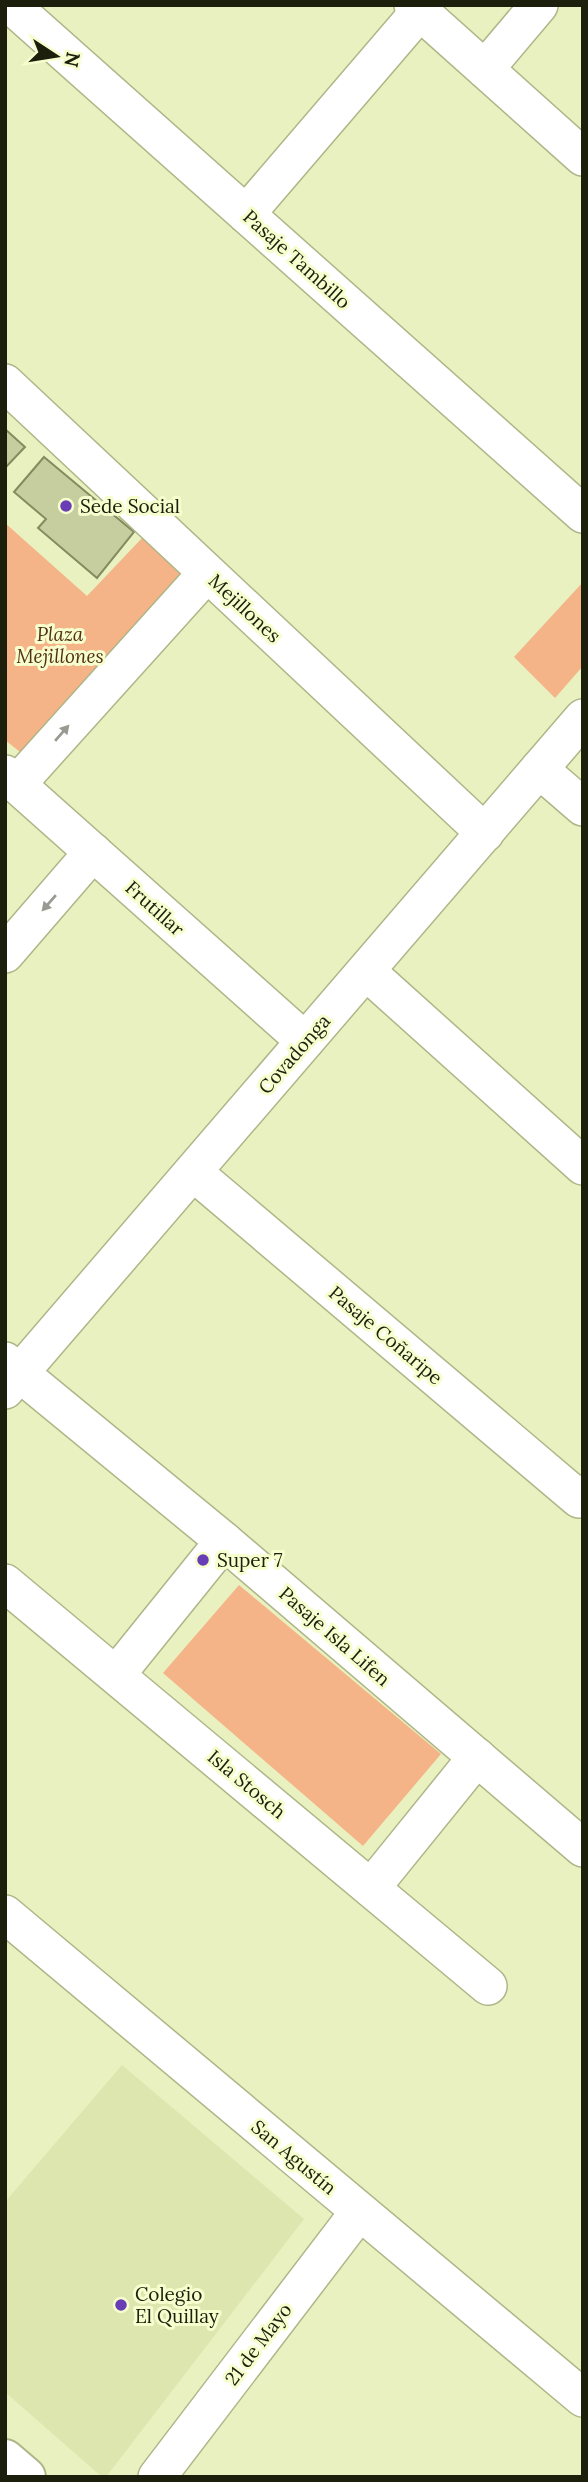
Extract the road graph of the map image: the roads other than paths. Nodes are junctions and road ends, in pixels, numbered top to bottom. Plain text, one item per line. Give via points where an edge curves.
1 (11, 5) edge
2 (539, 5) edge
3 (416, 8) edge
4 (485, 69) junction
5 (583, 157) edge
6 (246, 214) junction
7 (5, 383) edge
8 (583, 514) edge
9 (207, 573) junction
10 (583, 718) edge
11 (539, 769) junction
12 (11, 779) edge
13 (583, 807) edge
14 (485, 833) junction
15 (93, 852) junction
16 (5, 954) edge
17 (366, 971) junction
18 (305, 1041) junction
19 (583, 1166) edge
20 (193, 1172) junction
21 (10, 1375) edge
22 (581, 1497) edge
23 (224, 1541) junction
24 (5, 1583) edge
25 (116, 1675) junction
26 (477, 1757) junction
27 (583, 1848) edge
28 (371, 1888) junction
29 (5, 1914) edge
30 (488, 1986) dead end
31 (359, 2212) junction
32 (583, 2398) edge
33 (5, 2459) edge
34 (26, 2477) edge
35 (157, 2477) edge

1 - 6 street, Pasaje Tambillo
2 - 4 street
3 - 4 street
3 - 6 street
4 - 5 street
6 - 8 street, Pasaje Tambillo
7 - 9 street, Mejillones
12 -> 9 street
9 - 14 street, Mejillones
10 - 11 street, Covadonga
11 - 13 street
11 - 14 street, Covadonga
12 - 15 street, Frutillar
14 - 17 street, Covadonga
15 -> 16 street
15 - 18 street, Frutillar
17 - 18 street, Covadonga
17 - 19 street
18 - 20 street, Covadonga
20 - 21 street, Covadonga
20 - 22 street, Pasaje Coñaripe
21 - 23 street, Pasaje Isla Lifen
23 - 25 street
23 - 26 street, Pasaje Isla Lifen
24 - 25 street, Isla Stosch
25 - 28 street, Isla Stosch
26 - 27 street, Pasaje Isla Lifen
26 - 28 street
28 - 30 street, Isla Stosch
29 - 31 street, San Agustín
31 - 32 street, San Agustín
31 - 35 street, 21 de Mayo
33 - 34 street

